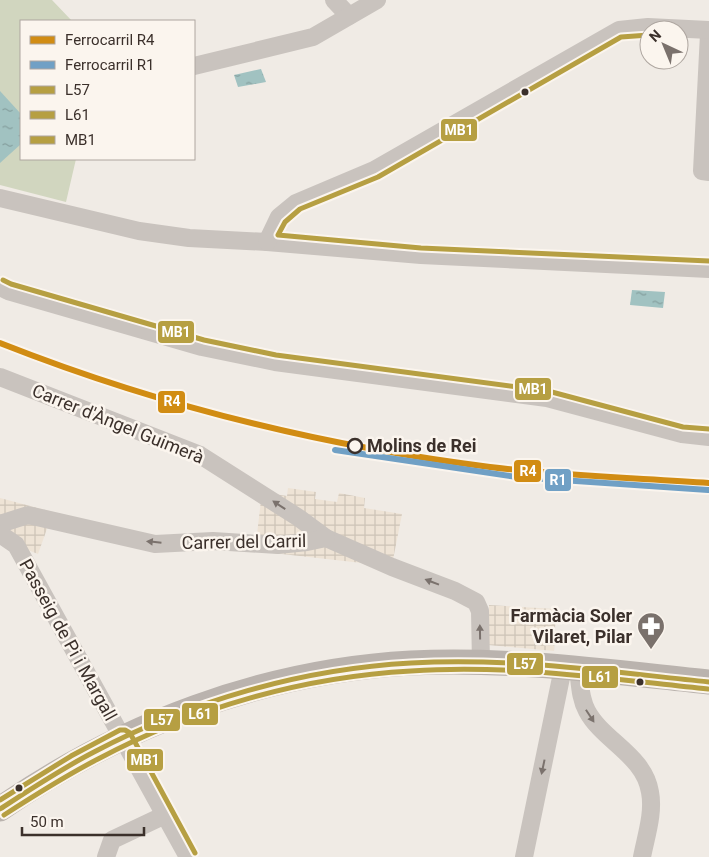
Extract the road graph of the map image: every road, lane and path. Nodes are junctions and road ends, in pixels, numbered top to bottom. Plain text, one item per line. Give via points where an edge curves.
1 (334, 0) edge
2 (377, 0) edge
3 (349, 16) junction
4 (709, 32) edge
5 (195, 66) edge
6 (706, 171) edge
7 (0, 198) edge
8 (267, 242) junction
9 (709, 269) edge
10 (0, 287) edge
11 (0, 377) edge
12 (709, 437) edge
13 (0, 524) edge
14 (0, 534) edge
15 (326, 538) junction
16 (481, 663) junction
17 (571, 669) junction
18 (709, 682) edge
19 (123, 737) junction
20 (0, 809) edge
21 (165, 815) junction
22 (106, 857) edge
23 (188, 857) edge
24 (524, 857) edge
25 (642, 857) edge

1 - 3 street
2 - 3 street
3 - 5 street via 313,37
4 - 6 street
4 - 8 street via 648,27 619,30 374,170 296,203 279,217
7 - 8 street via 139,231
8 - 9 street via 421,255
10 - 12 street via 212,349 275,362 547,398 682,434
15 -> 11 street, Carrer d'Àngel Guimerà via 200,455
15 -> 13 street, Carrer del Carril via 278,545 213,541 155,544 28,515
14 - 19 street, Passeig de Pi i Margall via 16,545
16 -> 15 street, Carrer del Carril via 480,611 476,602
16 - 17 main road
16 - 19 main road via 412,663 296,679 202,705
17 - 18 main road
17 -> 24 street
17 -> 25 street via 582,701 594,722 636,763 646,778 651,809
19 - 20 main road via 75,762
19 - 21 street, Passeig de Pi i Margall
21 - 22 street via 112,840
21 - 23 street, Passeig de Pi i Margall

